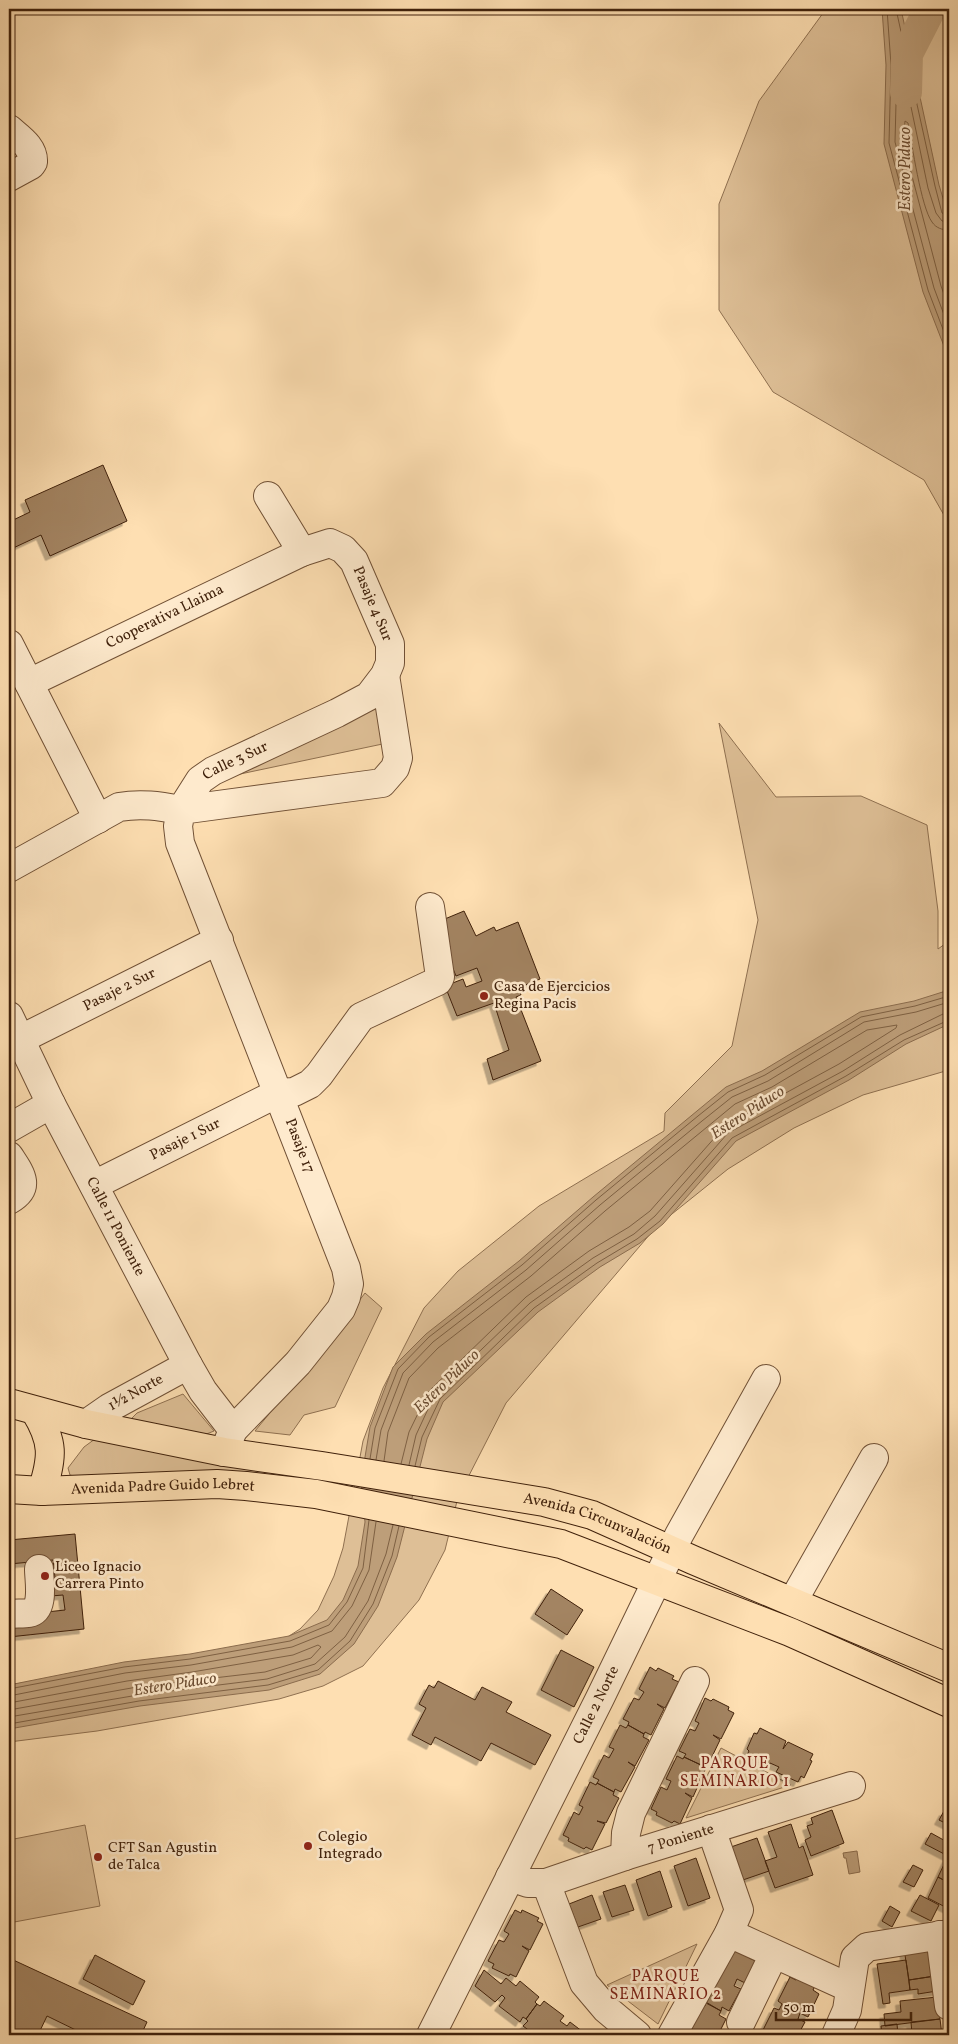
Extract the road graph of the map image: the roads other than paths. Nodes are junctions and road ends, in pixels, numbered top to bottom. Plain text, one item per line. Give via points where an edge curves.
1 (9, 129) edge
2 (9, 177) edge
3 (268, 496) dead end
4 (302, 552) junction
5 (9, 644) edge
6 (385, 675) junction
7 (29, 682) junction
8 (181, 810) junction
9 (98, 819) junction
10 (9, 868) edge
11 (430, 907) dead end
12 (218, 940) junction
13 (15, 1028) edge
14 (278, 1093) junction
15 (51, 1104) junction
16 (9, 1128) edge
17 (9, 1156) edge
18 (94, 1185) junction
19 (9, 1200) edge
20 (188, 1364) junction
21 (766, 1379) dead end
22 (9, 1403) edge
23 (35, 1411) junction
24 (86, 1424) junction
25 (229, 1441) junction
26 (874, 1458) dead end
27 (46, 1479) junction
28 (9, 1489) edge
29 (316, 1494) joint
30 (672, 1550) junction
31 (39, 1569) dead end
32 (658, 1580) junction
33 (793, 1601) junction
34 (9, 1614) edge
35 (949, 1668) edge
36 (694, 1682) dead end
37 (949, 1703) edge
38 (851, 1786) dead end
39 (711, 1829) junction
40 (625, 1856) junction
41 (510, 1877) junction
42 (546, 1883) junction
43 (729, 1933) junction
44 (945, 1935) edge
45 (774, 1954) junction
46 (850, 1988) junction
47 (949, 2006) edge
48 (741, 2022) dead end
49 (431, 2035) edge
50 (638, 2035) edge
51 (672, 2035) edge
52 (836, 2035) edge

1 - 2 street via 34,156 31,165
3 - 4 street
4 - 6 street, Pasaje 4 Sur via 330,543 343,549 354,561 390,644 390,663
4 - 7 street, Cooperativa Llaima
5 - 7 street
6 - 8 street, Calle 3 Sur via 369,696 212,771 200,780
6 - 8 street via 398,758 395,768 382,783
7 - 9 street
8 - 9 street via 137,804 119,807
8 - 12 street, Pasaje 17 via 180,842
9 - 10 street
11 - 14 street, Pasaje 1 Sur via 438,981 361,1017 310,1084 294,1092
12 - 13 street, Pasaje 2 Sur
12 - 14 street, Pasaje 17
13 - 15 street, Calle 11 Poniente
14 - 18 street, Pasaje 1 Sur
14 - 25 street, Pasaje 17 via 346,1268 349,1284 341,1310 328,1328
15 - 16 street
15 - 18 street, Calle 11 Poniente
17 - 19 street via 22,1176 18,1195
18 - 20 street, Calle 11 Poniente
20 - 24 street, 1½ Norte
20 - 25 street, Calle 11 Poniente
21 - 30 street, Calle 2 Norte
22 - 23 main road
23 - 24 main road
23 - 27 main road via 50,1445
24 - 25 main road
24 - 27 main road
25 - 30 main road, Avenida Circunvalación via 322,1466 544,1502 592,1515
26 - 33 street
27 - 28 main road, Avenida Padre Guido Lebret
27 - 29 main road, Avenida Padre Guido Lebret via 217,1484
29 - 32 main road, Avenida Circunvalación via 562,1544
30 - 32 street, Calle 2 Norte
30 - 33 main road, Avenida Circunvalación
31 - 34 street via 38,1608 31,1613
32 - 37 main road, Avenida Circunvalación via 790,1632
32 - 41 street, Calle 2 Norte
33 - 35 main road, Avenida Circunvalación
36 - 40 street via 631,1813
38 - 39 street, 7 Poniente
39 - 40 street, 7 Poniente
39 - 43 street via 739,1910
40 - 42 street, 7 Poniente
41 - 42 street, 7 Poniente via 528,1883
41 - 49 street, Calle 2 Norte
42 - 50 street via 584,1983 606,2009
43 - 45 street
43 - 51 street
44 - 46 street via 867,1947 855,1958
44 - 47 street
45 - 46 street
45 - 48 street
46 - 52 street

